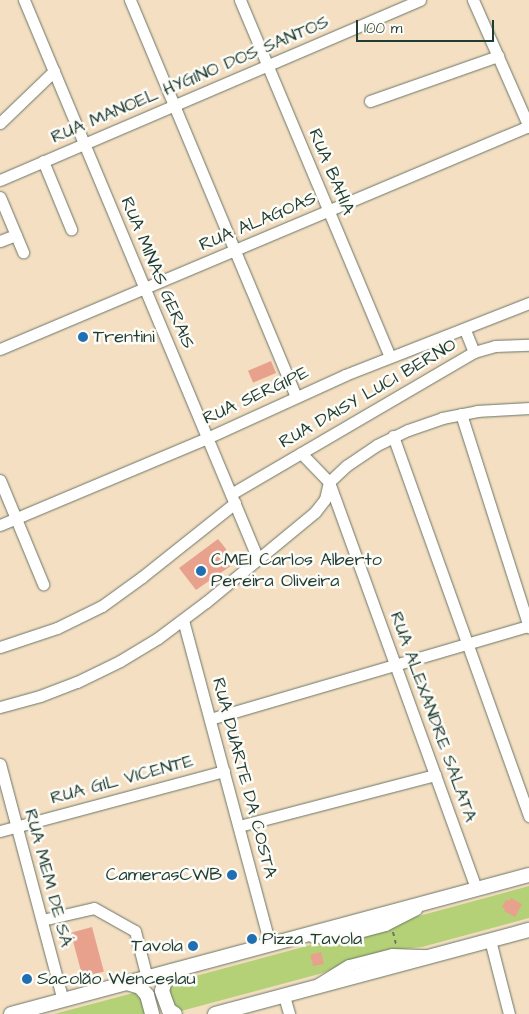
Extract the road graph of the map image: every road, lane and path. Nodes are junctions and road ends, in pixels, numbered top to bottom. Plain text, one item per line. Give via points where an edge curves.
1 (24, 0) edge
2 (130, 0) edge
3 (240, 0) edge
4 (420, 0) edge
5 (473, 0) edge
6 (396, 5) edge
7 (498, 56) junction
8 (268, 65) junction
9 (54, 71) junction
10 (370, 101) dead end
11 (174, 105) junction
12 (0, 123) edge
13 (529, 127) edge
14 (84, 144) junction
15 (43, 161) junction
16 (0, 180) edge
17 (0, 197) edge
18 (328, 211) junction
19 (71, 229) dead end
20 (16, 235) junction
21 (0, 241) edge
22 (235, 250) junction
23 (23, 252) dead end
24 (145, 288) junction
25 (529, 303) edge
26 (465, 330) junction
27 (529, 345) edge
28 (0, 349) edge
29 (474, 352) junction
30 (390, 357) junction
31 (296, 398) junction
32 (529, 408) edge
33 (461, 414) junction
34 (393, 436) junction
35 (208, 438) junction
36 (301, 453) junction
37 (0, 480) edge
38 (329, 482) junction
39 (233, 499) junction
40 (16, 518) junction
41 (0, 525) edge
42 (258, 559) junction
43 (43, 584) dead end
44 (183, 620) junction
45 (529, 627) edge
46 (468, 645) junction
47 (0, 647) edge
48 (396, 666) junction
49 (0, 707) edge
50 (210, 719) junction
51 (0, 764) edge
52 (224, 771) junction
53 (435, 775) junction
54 (529, 816) edge
55 (17, 826) junction
56 (239, 826) junction
57 (0, 831) edge
58 (529, 875) edge
59 (476, 889) junction
60 (434, 901) junction
61 (42, 920) junction
62 (390, 922) junction
63 (529, 930) edge
64 (298, 937) junction
65 (490, 940) junction
66 (270, 944) junction
67 (399, 953) junction
68 (434, 955) junction
69 (172, 971) junction
70 (147, 978) junction
71 (127, 983) junction
72 (310, 988) junction
73 (284, 996) junction
74 (63, 1000) junction
75 (11, 1014) edge
76 (152, 1014) edge
77 (175, 1014) edge
78 (215, 1014) edge
79 (289, 1014) edge
80 (509, 1014) edge

1 - 9 street, RUA MINAS GERAIS
2 - 11 street
3 - 8 street, RUA BAHIA
4 - 6 street, RUA MANOEL HYGINO DOS SANTOS
5 - 7 street
6 - 8 street, RUA MANOEL HYGINO DOS SANTOS
7 - 10 street
7 - 13 street
8 - 11 street, RUA MANOEL HYGINO DOS SANTOS
8 - 18 street, RUA BAHIA
9 - 12 street
9 - 14 street, RUA MINAS GERAIS
11 - 14 street, RUA MANOEL HYGINO DOS SANTOS
11 - 22 street
13 - 18 street, RUA ALAGOAS
14 - 15 street, RUA MANOEL HYGINO DOS SANTOS
14 - 24 street, RUA MINAS GERAIS
15 - 16 street, RUA MANOEL HYGINO DOS SANTOS
15 - 19 street
17 - 20 street
18 - 22 street, RUA ALAGOAS
18 - 30 street, RUA BAHIA
20 - 21 street
20 - 23 street
22 - 24 street, RUA ALAGOAS
22 - 31 street
24 - 28 street, RUA ALAGOAS
24 - 35 street, RUA MINAS GERAIS
25 - 26 street, RUA SERGIPE
26 - 29 street
26 - 30 street, RUA SERGIPE
27 - 29 street, RUA DAISY LUCI BERNO via 495,346
29 - 36 street, RUA DAISY LUCI BERNO
30 - 31 street, RUA SERGIPE
31 - 35 street, RUA SERGIPE
32 - 33 street
33 - 34 street
33 - 45 street
34 - 38 street via 352,462
34 - 46 street
35 - 39 street, RUA MINAS GERAIS
35 - 40 street, RUA SERGIPE
36 - 38 street, RUA ALEXANDRE SALATA
36 - 39 street, RUA DAISY LUCI BERNO
37 - 40 street
38 - 42 street via 321,506
38 - 48 street, RUA ALEXANDRE SALATA
39 - 42 street, RUA MINAS GERAIS
39 - 47 street, RUA DAISY LUCI BERNO via 142,577 102,606 57,628
40 - 41 street, RUA SERGIPE
40 - 43 street
42 - 44 street
44 - 49 street via 99,672 40,696
44 - 50 street, RUA DUARTE DA COSTA
45 - 46 street
46 - 48 street
46 - 54 street
48 - 50 street
48 - 53 street, RUA ALEXANDRE SALATA
50 - 52 street, RUA DUARTE DA COSTA
51 - 55 street, RUA MEM DE SÁ
52 - 55 street, RUA GIL VICENTE
52 - 56 street, RUA DUARTE DA COSTA
53 - 56 street
53 - 59 street, RUA ALEXANDRE SALATA
55 - 57 street, RUA GIL VICENTE
55 - 61 street, RUA MEM DE SÁ
56 - 66 street, RUA DUARTE DA COSTA
58 - 59 main road
59 - 60 main road
60 - 62 street
60 - 64 main road
61 - 70 street via 94,908 135,931
61 - 74 street, RUA MEM DE SÁ
62 - 64 street via 344,936
62 - 67 path
63 - 65 main road
64 - 66 main road
65 - 68 main road
65 - 80 street
66 - 69 main road
67 - 68 street
67 - 72 street via 349,965
68 - 72 main road
69 - 70 main road
69 - 77 main road via 162,990 169,1010
70 - 71 main road
71 - 74 main road
71 - 76 main road via 147,995
72 - 73 main road
73 - 78 main road
73 - 79 street
74 - 75 main road

